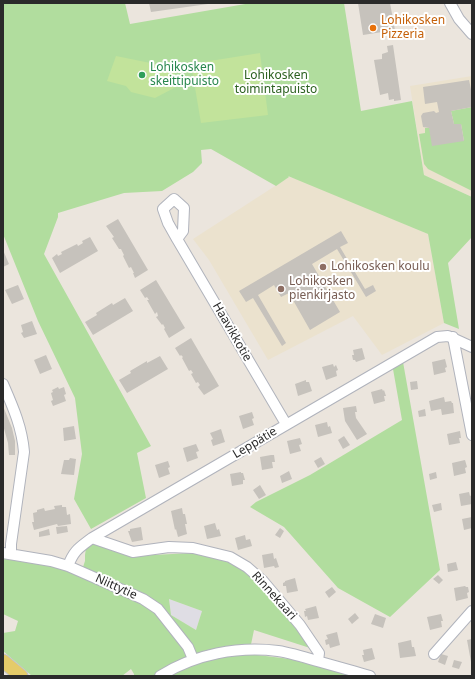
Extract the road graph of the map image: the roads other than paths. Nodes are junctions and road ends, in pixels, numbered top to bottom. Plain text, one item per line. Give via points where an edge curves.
1 (450, 3) edge
2 (472, 34) edge
3 (178, 239) junction
4 (452, 337) junction
5 (472, 347) edge
6 (3, 384) edge
7 (286, 424) junction
8 (472, 435) edge
9 (92, 538) junction
10 (7, 553) edge
11 (68, 566) junction
12 (472, 611) edge
13 (434, 654) dead end
14 (194, 659) junction
15 (3, 661) edge
16 (318, 661) junction
17 (21, 676) edge
18 (160, 676) edge
19 (370, 676) edge

1 - 2 street
3 - 3 street, Haavikkotie via 183,231 184,208 174,199 159,206
3 - 7 street, Haavikkotie
4 - 5 street
4 - 7 street, Leppätie via 437,336
4 - 8 street
6 - 10 street, Niittytie via 23,436 24,452 11,544
7 - 9 street, Leppätie
9 - 11 street, Leppätie via 73,554
9 - 16 street, Rinnekaari via 133,552 170,547 193,548 230,557 263,581 300,625 319,653
10 - 11 street, Niittytie
11 - 14 street, Niittytie via 143,599 158,609 188,647
12 - 13 street
14 - 16 street via 251,650 279,651
14 - 18 street
15 - 17 main road
16 - 19 street

